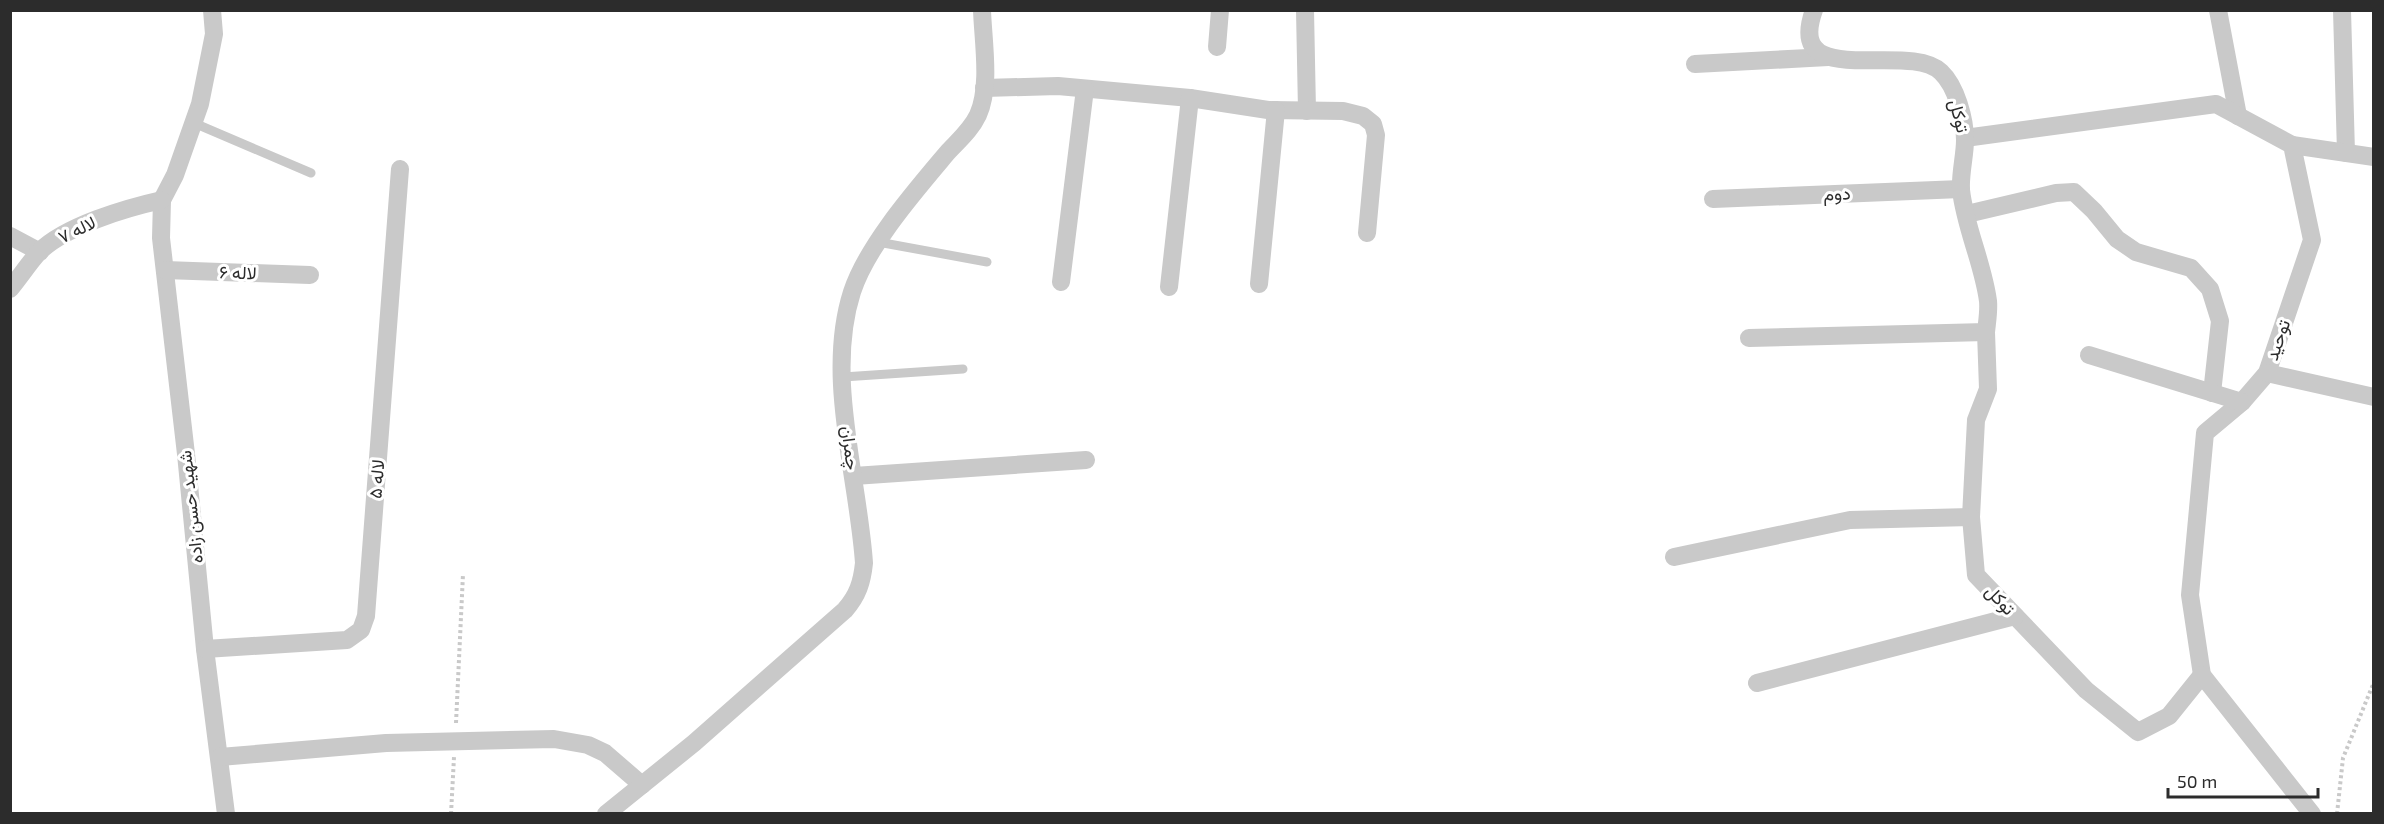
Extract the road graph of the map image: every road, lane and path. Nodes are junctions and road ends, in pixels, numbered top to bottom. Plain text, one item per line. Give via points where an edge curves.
1 (212, 10) edge
2 (982, 10) edge
3 (1220, 10) edge
4 (1305, 10) edge
5 (1814, 10) edge
6 (2218, 10) edge
7 (2342, 10) edge
8 (1218, 47) dead end
9 (1828, 57) junction
10 (1695, 64) dead end
11 (984, 88) junction
12 (1085, 89) junction
13 (1190, 98) junction
14 (1276, 110) junction
15 (1307, 111) junction
16 (2238, 116) junction
17 (194, 123) junction
18 (1965, 138) junction
19 (2292, 145) junction
20 (2346, 153) junction
21 (2373, 157) edge
22 (400, 169) dead end
23 (311, 172) dead end
24 (1961, 189) junction
25 (1713, 199) dead end
26 (162, 200) junction
27 (1967, 214) junction
28 (1367, 233) dead end
29 (10, 237) edge
30 (878, 242) junction
31 (40, 252) junction
32 (987, 262) dead end
33 (165, 270) junction
34 (310, 275) dead end
35 (1061, 282) dead end
36 (1259, 284) dead end
37 (1169, 287) dead end
38 (10, 289) edge
39 (1986, 332) junction
40 (1749, 338) dead end
41 (2089, 355) dead end
42 (963, 369) dead end
43 (2267, 373) junction
44 (843, 377) junction
45 (2212, 393) junction
46 (2373, 397) edge
47 (2242, 402) junction
48 (1086, 460) dead end
49 (854, 476) junction
50 (1971, 517) junction
51 (1674, 557) dead end
52 (464, 574) dead end
53 (2015, 616) junction
54 (205, 649) junction
55 (2202, 675) junction
56 (2373, 682) edge
57 (1757, 683) dead end
58 (455, 742) junction
59 (220, 757) junction
60 (642, 785) junction
61 (226, 813) edge
62 (451, 813) edge
63 (606, 813) edge
64 (2312, 813) edge
65 (2337, 813) edge

1 - 17 street via 214,34
2 - 11 street, چمران
3 - 8 street
4 - 15 street
5 - 9 street via 1808,38 1814,50
6 - 16 street
7 - 20 street
9 - 10 street, توکل
9 - 18 street, توکل via 1920,62 1940,70 1962,116
11 - 12 street
11 - 30 street, چمران via 971,128
12 - 13 street
12 - 35 street
13 - 14 street
13 - 37 street
14 - 15 street
14 - 36 street
15 - 28 street via 1343,111 1363,116 1373,124 1376,135
16 - 18 street via 2216,104
16 - 19 street
17 - 23 lane
17 - 26 street
18 - 24 street, توکل
19 - 20 street
19 - 43 street, توحید via 2312,240
20 - 21 street
22 - 54 street, لاله ۵ via 366,616 361,630 347,639
24 - 25 street, دوم
24 - 27 street, توکل
26 - 31 street, لاله ۷ via 119,210 53,241
26 - 33 street, شهید حسن زاده
27 - 39 street, توکل via 1988,302
27 - 45 street via 2074,192 2117,239 2136,252 2191,268 2210,289 2220,321
29 - 31 street
30 - 32 lane
30 - 44 street, چمران via 864,262 845,317
31 - 38 street, لاله ۷
33 - 34 street, لاله ۶
33 - 54 street, شهید حسن زاده
39 - 40 street
39 - 50 street, توکل via 1988,389 1976,420
41 - 45 street
42 - 44 lane
43 - 46 street
43 - 47 street, توحید
44 - 49 street, چمران
45 - 47 street
47 - 55 street, توحید via 2205,433 2190,595
48 - 49 street
49 - 60 street, چمران via 864,562 856,597
50 - 51 street via 1850,520
50 - 53 street, توکل via 1976,575
52 - 58 path
53 - 55 street, توکل via 2086,690 2138,732 2169,716
53 - 57 street
54 - 59 street, شهید حسن زاده
55 - 64 street
56 - 65 path via 2343,758
58 - 59 street via 386,743
58 - 60 street via 554,739 588,745 605,753
58 - 62 path
59 - 61 street, شهید حسن زاده
60 - 63 street, چمران

